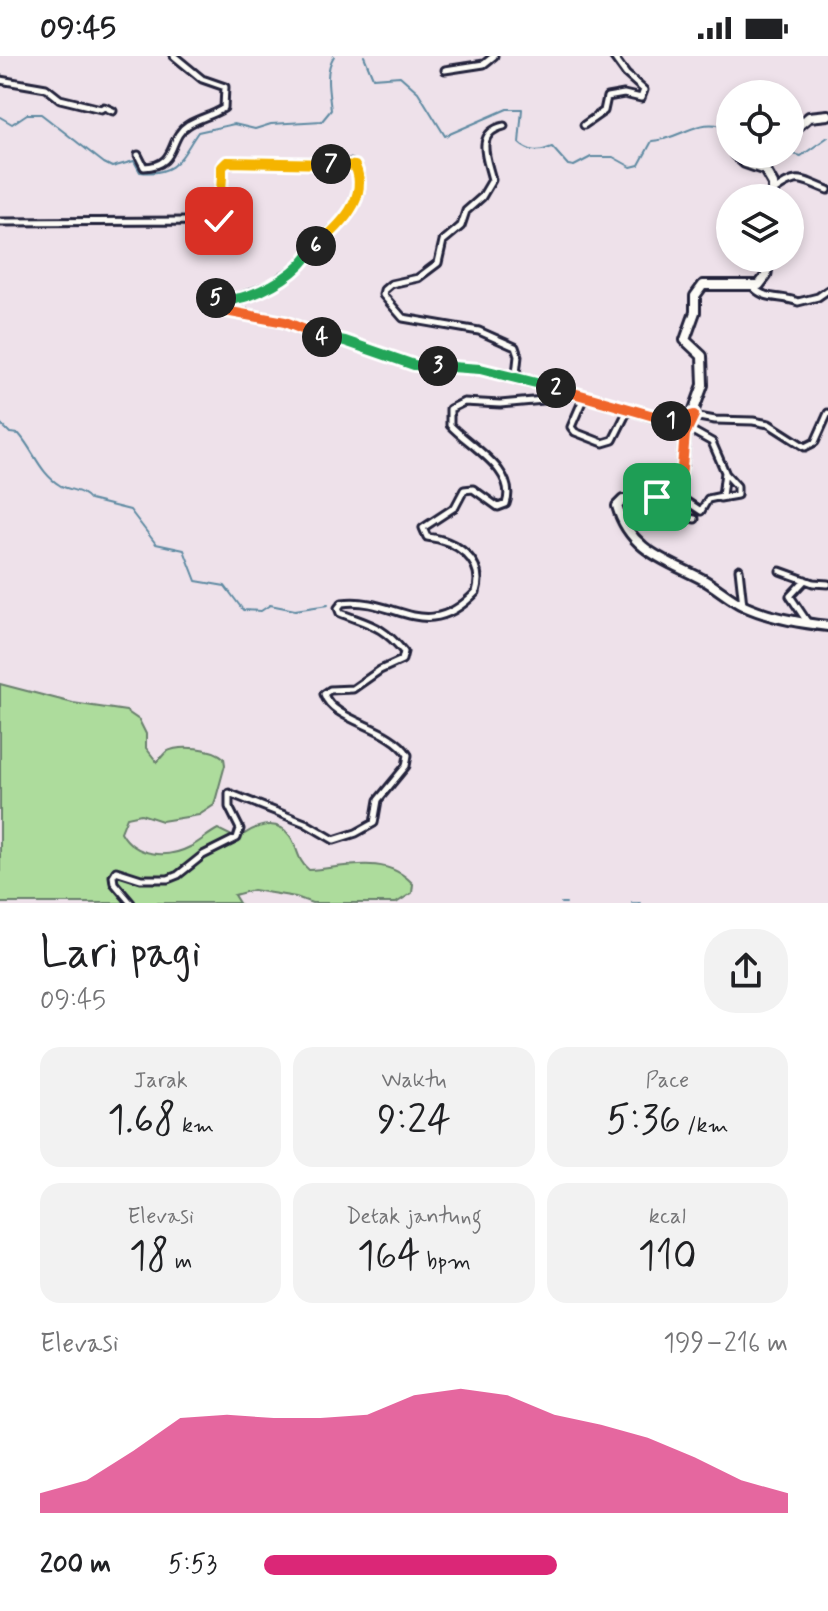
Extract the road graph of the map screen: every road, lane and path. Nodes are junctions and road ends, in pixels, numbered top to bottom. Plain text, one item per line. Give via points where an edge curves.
1 (174, 56) edge
2 (494, 56) edge
3 (613, 56) edge
4 (445, 70) dead end
5 (0, 80) edge
6 (113, 111) dead end
7 (828, 115) edge
8 (804, 121) edge
9 (584, 125) dead end
10 (504, 126) dead end
11 (138, 155) dead end
12 (759, 168) edge
13 (773, 184) edge
14 (783, 184) edge
15 (828, 190) edge
16 (0, 222) edge
17 (767, 272) edge
18 (753, 287) junction
19 (828, 290) edge
20 (522, 379) junction
21 (568, 394) junction
22 (584, 397) junction
23 (629, 408) junction
24 (828, 413) edge
25 (694, 415) junction
26 (687, 428) junction
27 (725, 472) junction
28 (665, 491) junction
29 (720, 498) junction
30 (695, 519) dead end
31 (739, 569) dead end
32 (780, 571) dead end
33 (805, 580) junction
34 (828, 584) edge
35 (744, 606) junction
36 (808, 624) junction
37 (828, 626) edge
38 (131, 903) edge

1 - 11 street via 202,79 225,87 224,108 187,125 168,158 155,167 144,167
2 - 4 street via 484,64
3 - 9 street via 644,90 641,98 607,97 604,111
5 - 6 street via 46,88 60,99
7 - 8 main road
10 - 20 street via 483,145 492,180 462,217 461,226 443,241 438,263 418,278 391,284 383,295 403,318 479,331 515,347 516,374
12 - 13 main road
14 - 15 street via 807,179
16 - 20 street via 213,223 221,219 222,167 227,162 350,163 359,179 345,219 276,283 227,302 216,298 216,307 292,324 414,365 480,369
17 - 18 main road
18 - 19 street via 770,297 798,302
18 - 25 main road via 703,285 696,294 685,338 703,359 703,385
20 - 21 street
21 - 22 street
21 - 38 street via 500,404 464,402 448,412 452,428 498,470 508,495 506,504 498,507 473,489 464,490 455,507 423,528 424,535 442,538 473,562 479,581 474,595 439,618 404,616 387,607 352,602 339,605 340,613 374,626 404,652 402,660 353,689 324,694 331,706 394,739 408,755 406,766 378,800 374,823 334,840 234,793 227,797 240,829 237,838 168,879 136,879 116,871 114,883
22 - 23 street
22 - 23 street via 571,427 603,443 613,440
23 - 25 street via 670,421
24 - 25 street via 815,442 805,447 769,424
25 - 26 main road
26 - 27 street via 711,440
26 - 28 main road via 683,474
27 - 29 street
27 - 29 street via 737,486 737,495
28 - 29 street via 701,511 708,499
28 - 30 street via 664,505 670,512
28 - 35 main road via 647,501 618,503 630,534 650,554
31 - 35 street
32 - 33 street
33 - 34 street
33 - 36 street via 790,596
35 - 36 main road
36 - 37 main road

